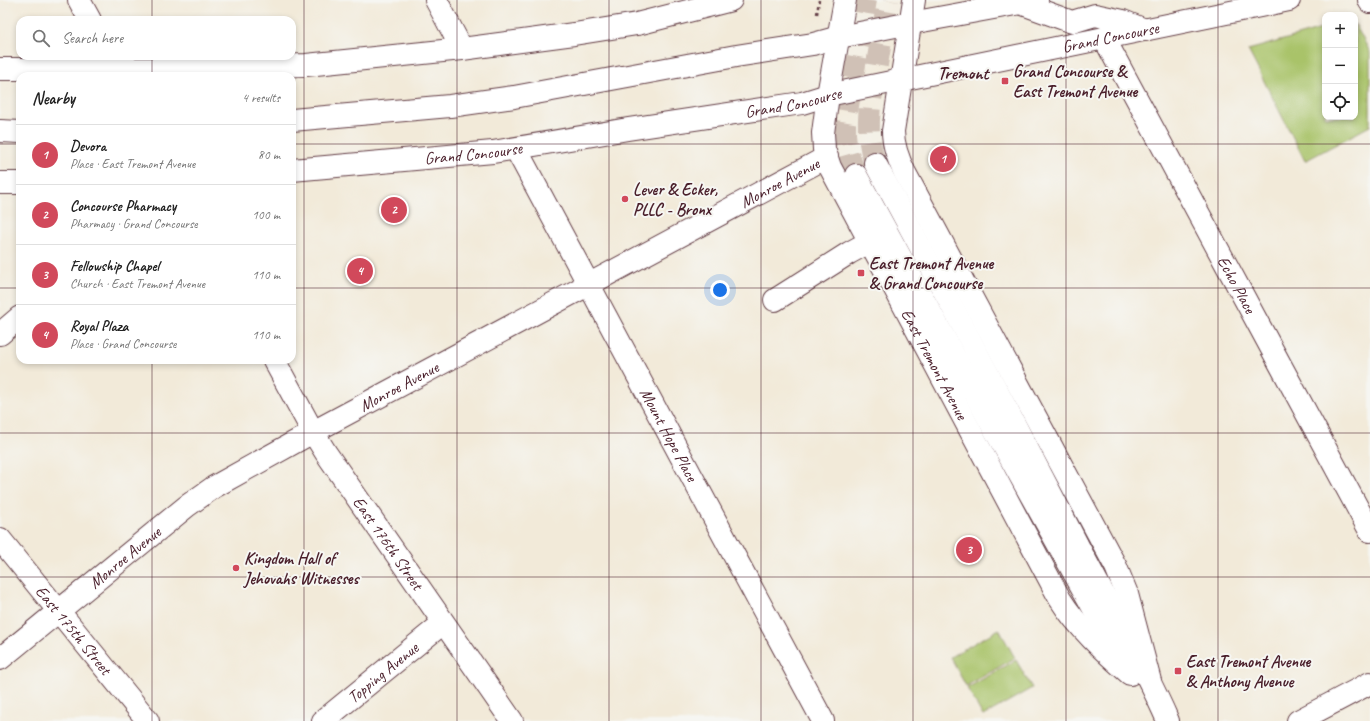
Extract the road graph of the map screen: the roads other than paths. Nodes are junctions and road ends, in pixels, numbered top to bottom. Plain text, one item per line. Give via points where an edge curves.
1 (79, 0) edge
2 (436, 0) edge
3 (732, 0) edge
4 (845, 0) edge
5 (914, 0) edge
6 (1289, 0) edge
7 (1028, 2) edge
8 (88, 16) edge
9 (911, 23) junction
10 (1145, 30) junction
11 (839, 37) junction
12 (1104, 38) junction
13 (462, 49) junction
14 (117, 67) edge
15 (0, 69) edge
16 (901, 81) junction
17 (828, 95) junction
18 (296, 120) edge
19 (0, 131) edge
20 (16, 132) edge
21 (516, 149) junction
22 (827, 158) junction
23 (876, 163) tunnel mouth
24 (296, 170) edge
25 (856, 175) tunnel mouth
26 (0, 183) edge
27 (16, 183) edge
28 (869, 242) junction
29 (589, 284) junction
30 (775, 300) dead end
31 (16, 320) edge
32 (0, 334) edge
33 (276, 364) edge
34 (313, 432) junction
35 (1370, 531) edge
36 (0, 539) edge
37 (58, 611) junction
38 (443, 623) junction
39 (0, 659) edge
40 (1130, 674) junction
41 (1150, 681) junction
42 (1370, 683) edge
43 (148, 721) edge
44 (323, 721) edge
45 (512, 721) edge
46 (823, 721) edge
47 (1160, 721) edge
48 (1168, 721) edge
49 (1298, 721) edge

1 - 8 street
2 - 13 street
3 - 13 street via 637,24
4 - 11 street, East Tremont Avenue
5 - 9 street
6 - 10 street, Grand Concourse
7 - 9 street
7 - 10 street via 1072,22 1095,15 1123,20
9 - 11 street
9 - 16 street
10 - 12 street, Grand Concourse
11 - 17 street, East Tremont Avenue
11 - 18 street via 813,44 514,97 450,106
12 - 16 street, Grand Concourse
12 - 35 street, Echo Place
13 - 14 street via 306,65
14 - 15 street
16 - 17 street, Grand Concourse
16 - 41 street via 893,131 900,162 1119,572 1128,594
17 - 21 street, Grand Concourse via 802,103
17 - 22 street, East Tremont Avenue via 823,133
19 - 20 street
21 - 24 street, Grand Concourse
21 - 29 street, Mount Hope Place
22 - 28 street, East Tremont Avenue
22 - 29 street, Monroe Avenue
23 - 41 street
25 - 40 street, East Tremont Avenue
26 - 27 street
28 - 30 street
28 - 40 street, East Tremont Avenue via 1060,599 1100,648
29 - 34 street, Monroe Avenue
29 - 46 street, Mount Hope Place
31 - 32 street
33 - 34 street, East 176th Street
34 - 37 street, Monroe Avenue via 200,496
34 - 38 street, East 176th Street
36 - 37 street, East 175th Street
37 - 39 street, Monroe Avenue
37 - 43 street, East 175th Street
38 - 44 street, Topping Avenue
38 - 45 street, East 176th Street
40 - 47 street, East Tremont Avenue
41 - 48 street
42 - 49 street

